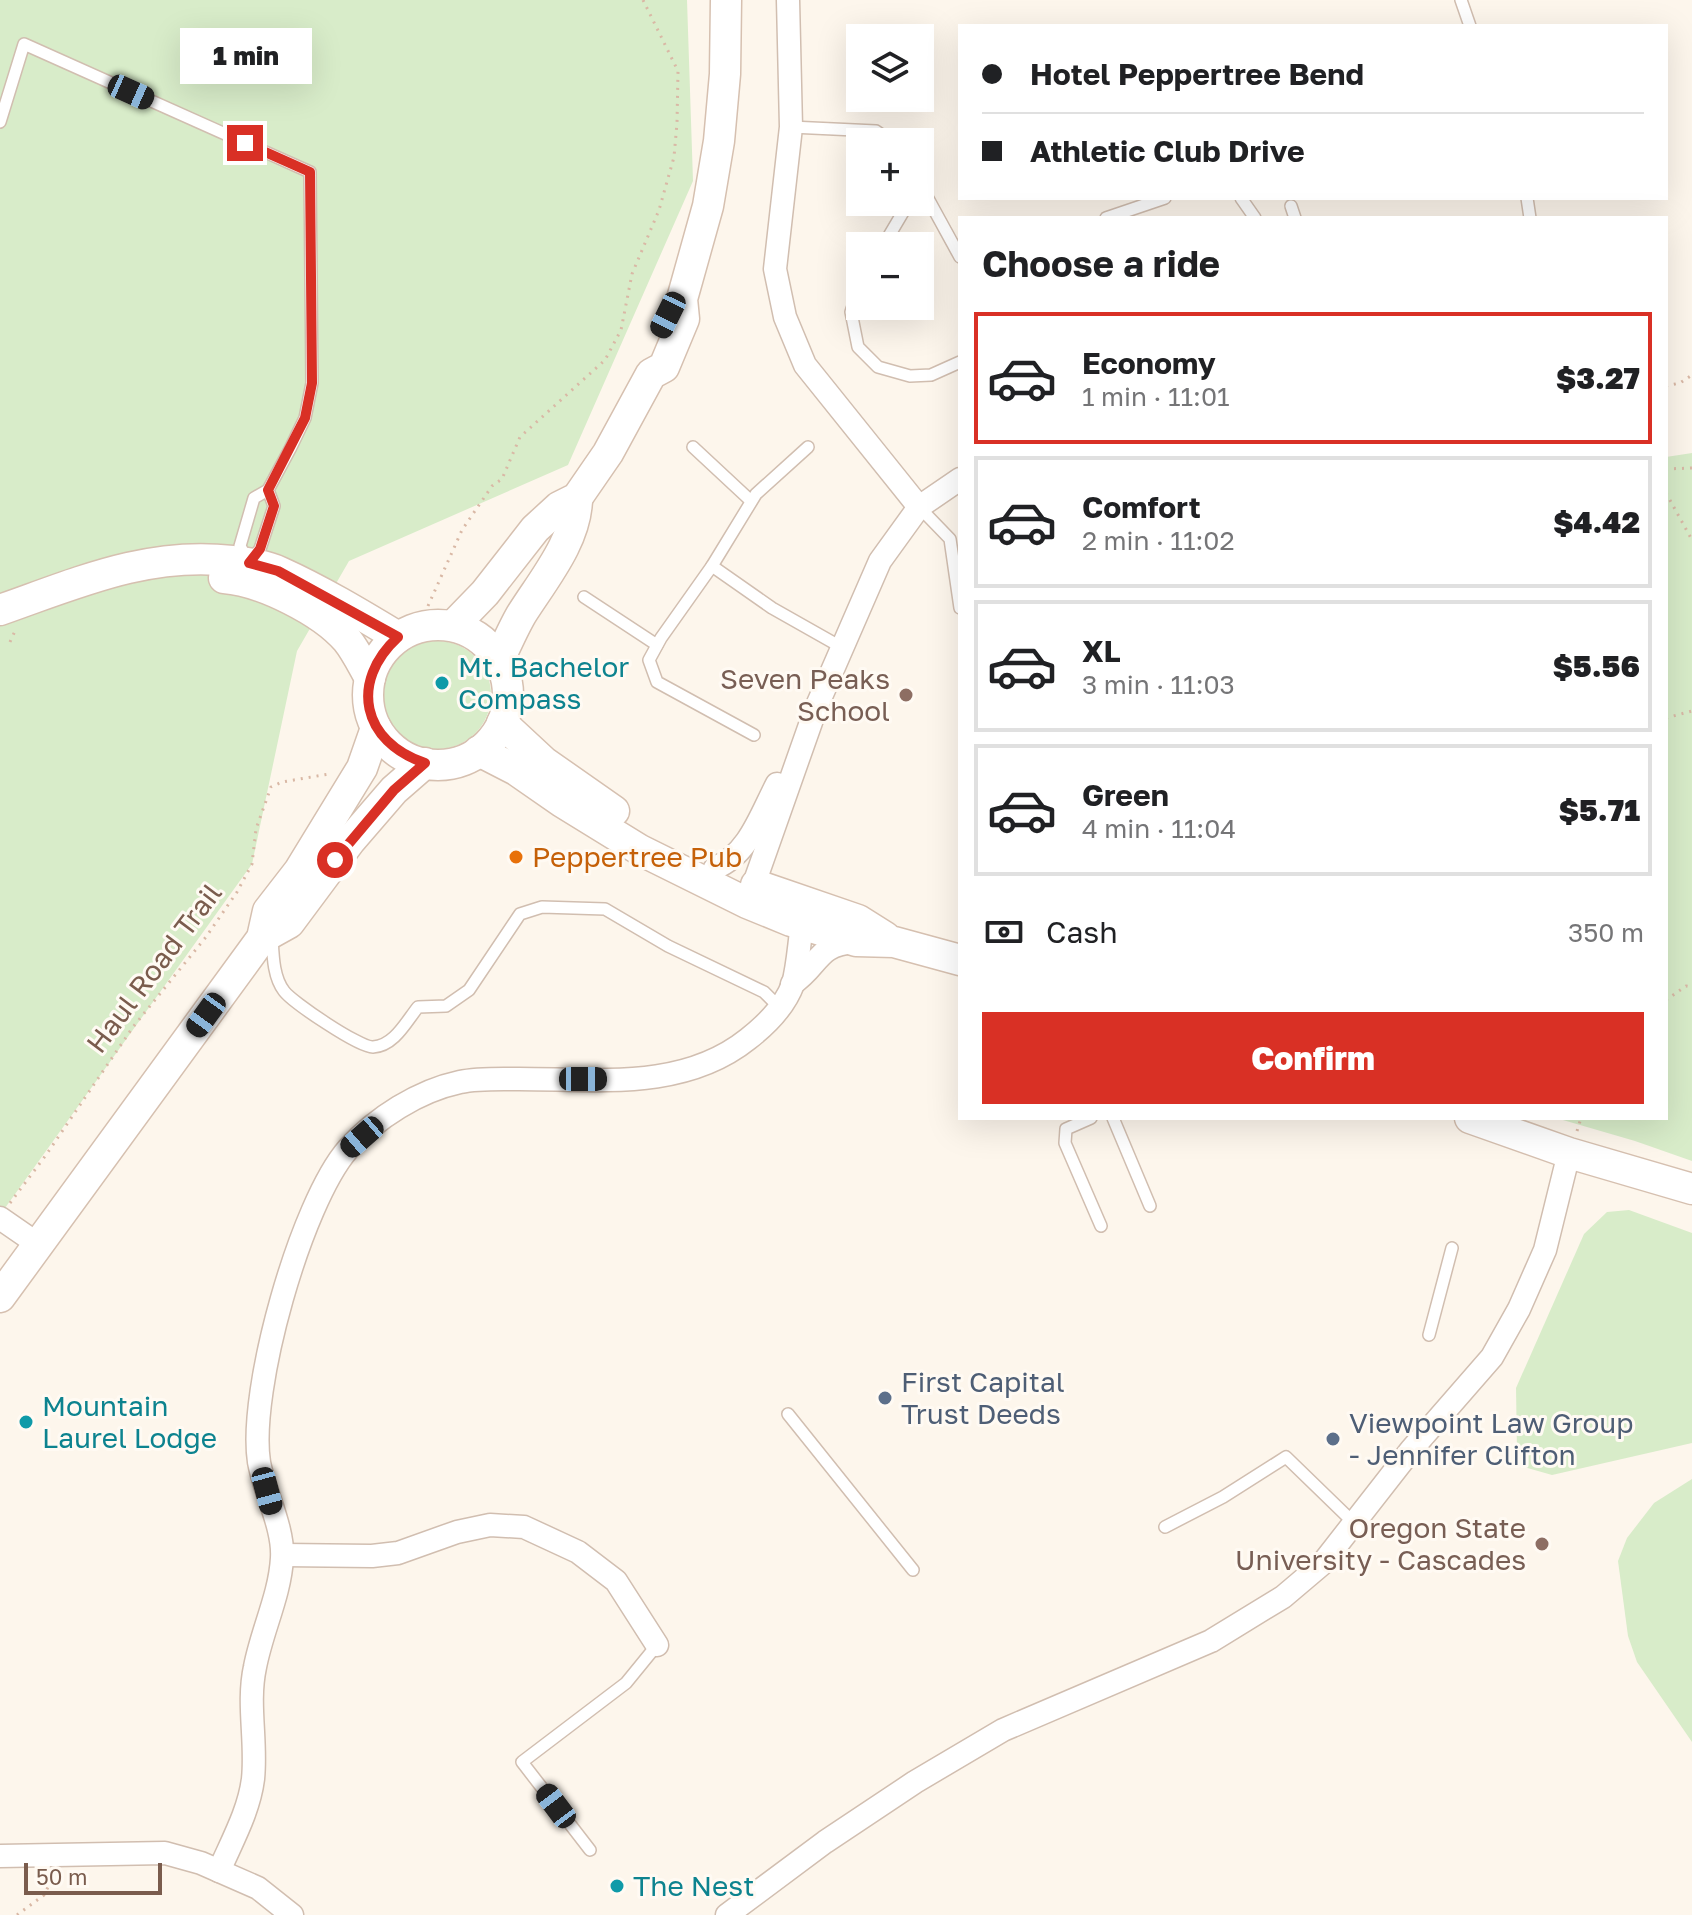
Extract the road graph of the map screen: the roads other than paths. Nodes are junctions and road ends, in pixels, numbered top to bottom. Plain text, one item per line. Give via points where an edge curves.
1 (726, 0) edge
2 (788, 0) edge
3 (1461, 0) edge
4 (1469, 24) edge
5 (0, 122) edge
6 (791, 127) junction
7 (846, 130) edge
8 (1159, 200) edge
9 (934, 210) edge
10 (1112, 216) edge
11 (958, 253) edge
12 (853, 320) edge
13 (958, 363) edge
14 (693, 447) dead end
15 (808, 447) dead end
16 (958, 480) edge
17 (268, 490) junction
18 (577, 498) junction
19 (751, 501) junction
20 (919, 507) junction
21 (249, 563) junction
22 (712, 566) junction
23 (958, 594) edge
24 (584, 597) dead end
25 (7, 626) edge
26 (453, 626) junction
27 (398, 637) junction
28 (657, 645) junction
29 (841, 647) junction
30 (499, 660) junction
31 (370, 678) junction
32 (816, 708) junction
33 (502, 723) junction
34 (376, 728) junction
35 (754, 735) dead end
36 (479, 751) junction
37 (425, 763) junction
38 (715, 868) junction
39 (751, 894) junction
40 (802, 925) junction
41 (267, 935) junction
42 (856, 941) junction
43 (894, 942) junction
44 (958, 959) edge
45 (792, 984) junction
46 (779, 1007) junction
47 (1086, 1120) edge
48 (1114, 1120) edge
49 (1476, 1120) edge
50 (1569, 1153) junction
51 (1692, 1189) edge
52 (1150, 1206) dead end
53 (3, 1213) edge
54 (1101, 1226) dead end
55 (39, 1245) junction
56 (1452, 1248) dead end
57 (0, 1297) edge
58 (1429, 1335) dead end
59 (788, 1414) dead end
60 (1354, 1523) junction
61 (1165, 1527) dead end
62 (283, 1555) junction
63 (913, 1570) dead end
64 (657, 1645) joint
65 (590, 1850) dead end
66 (0, 1856) edge
67 (219, 1871) junction
68 (292, 1915) edge
69 (727, 1915) edge

1 - 18 main road via 719,141 708,206 682,299 668,315 647,361 651,374
2 - 6 street
3 - 4 lane
5 - 17 lane via 24,44 310,172 312,383 305,418
6 - 7 lane
6 - 20 street via 775,269 785,317 805,365
8 - 10 lane
9 - 11 lane
12 - 13 lane via 858,347 878,367 910,376 931,375
14 - 19 lane
15 - 19 lane
16 - 20 street
17 - 21 lane via 274,506 260,549
17 - 21 lane via 254,498 240,546
18 - 26 main road via 535,529
18 - 30 main road via 577,516
19 - 22 lane
20 - 23 lane via 950,539
20 - 29 street via 880,561
21 - 25 main road via 206,558 152,561 107,572
21 - 27 main road via 278,571
22 - 28 lane
22 - 29 lane
24 - 28 lane
25 - 31 main road via 102,587 139,578 241,579 323,619 347,641
26 - 27 main road via 415,628
26 - 30 main road via 472,633
27 - 31 main road via 376,662
28 - 35 lane via 649,660 657,682
29 - 32 street
30 - 33 main road via 507,680
31 - 34 main road via 370,712
32 - 38 street via 745,844
32 - 39 street
33 - 36 main road
33 - 38 main road via 600,803
34 - 37 main road via 405,757
34 - 41 main road via 362,768 268,911
36 - 37 main road via 444,764
36 - 39 main road via 640,850
37 - 41 main road via 350,841 289,923
38 - 39 main road
39 - 40 main road
39 - 43 main road via 778,895 858,920
40 - 42 main road
40 - 45 street
41 - 46 lane via 284,991 352,1041 372,1048 393,1040 418,1007 446,1006 469,990 520,914 542,907 605,909 764,992
41 - 55 main road
42 - 43 main road
42 - 45 street via 824,950
43 - 44 main road
45 - 46 street
46 - 62 street via 736,1049 680,1074 460,1082 401,1106 348,1149 324,1185 301,1237 259,1404 259,1461
47 - 54 lane via 1066,1129 1065,1143
48 - 52 lane
49 - 50 main road
50 - 51 main road
50 - 60 street via 1545,1250 1492,1357
53 - 55 street
55 - 57 main road
56 - 58 lane
59 - 63 lane
60 - 61 lane via 1286,1457
60 - 69 street via 1322,1564 1283,1597 1211,1641 1003,1730 851,1824
62 - 64 street via 398,1553 490,1525 524,1527 578,1552 616,1581
62 - 67 street via 251,1691 253,1775 248,1804
64 - 65 lane via 626,1683 522,1762
66 - 67 street via 165,1853
67 - 68 street via 258,1888

